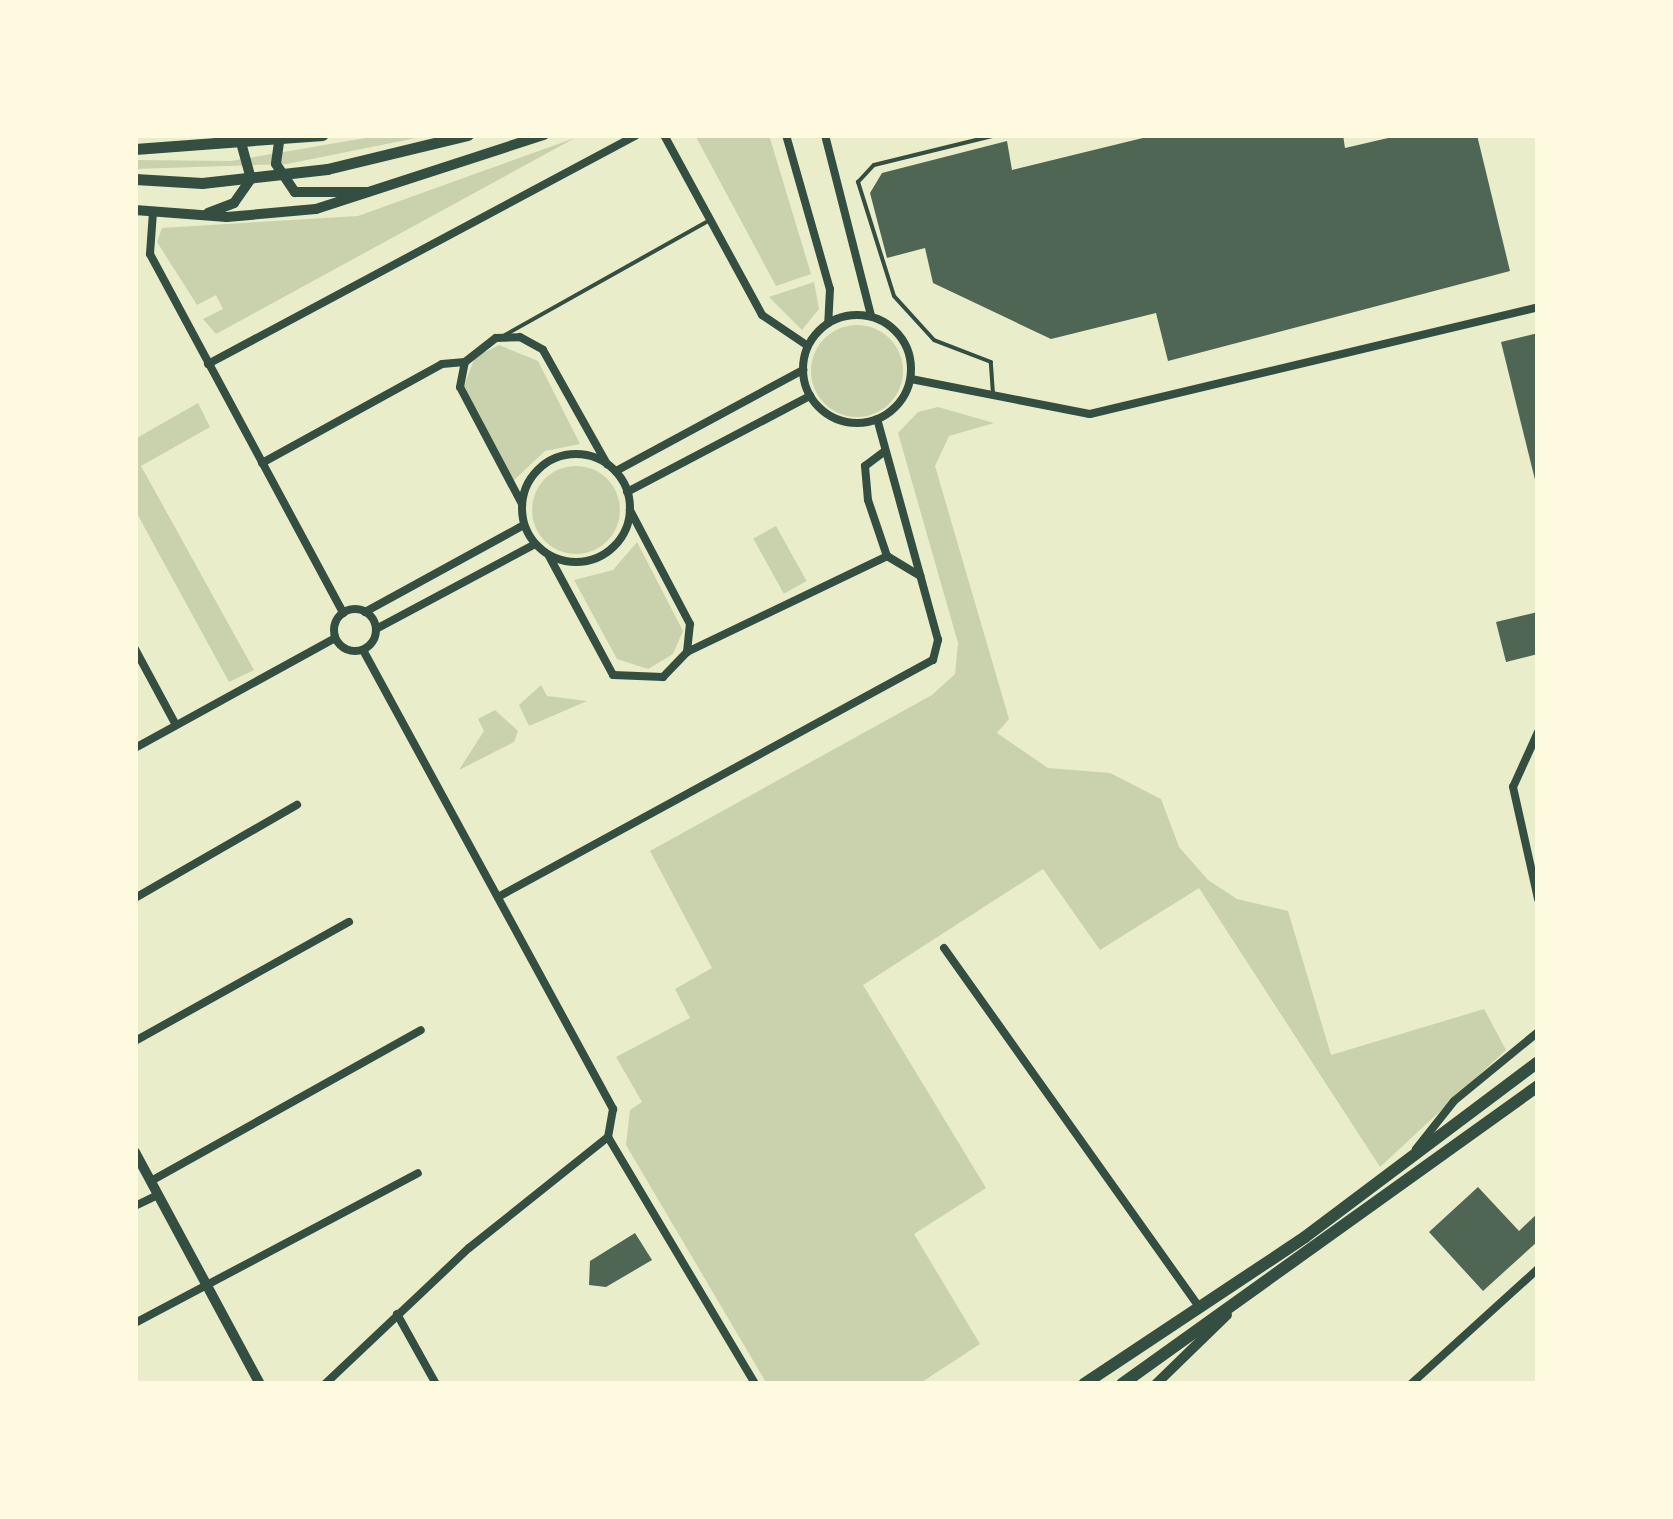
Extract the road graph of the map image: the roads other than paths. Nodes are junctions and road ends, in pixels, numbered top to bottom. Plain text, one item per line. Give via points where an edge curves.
1 (239, 135) edge
2 (280, 135) edge
3 (322, 135) edge
4 (468, 135) edge
5 (544, 135) edge
6 (636, 135) edge
7 (664, 135) edge
8 (786, 135) edge
9 (824, 135) edge
10 (996, 135) edge
11 (135, 148) edge
12 (135, 179) edge
13 (394, 189) junction
14 (135, 210) edge
15 (153, 212) junction
16 (198, 216) junction
17 (710, 220) junction
18 (1538, 308) edge
19 (871, 316) junction
20 (828, 323) junction
21 (504, 335) junction
22 (808, 346) junction
23 (465, 362) junction
24 (208, 364) junction
25 (804, 370) junction
26 (911, 380) junction
27 (810, 396) junction
28 (992, 398) junction
29 (877, 419) junction
30 (885, 451) junction
31 (262, 462) junction
32 (608, 464) junction
33 (616, 472) junction
34 (627, 492) junction
35 (522, 504) junction
36 (630, 510) junction
37 (524, 526) junction
38 (535, 544) junction
39 (549, 556) junction
40 (887, 556) junction
41 (920, 576) junction
42 (365, 612) junction
43 (343, 613) junction
44 (376, 628) junction
45 (335, 638) junction
46 (135, 649) edge
47 (363, 650) junction
48 (687, 652) junction
49 (176, 725) junction
50 (1538, 732) edge
51 (135, 748) edge
52 (297, 806) dead end
53 (1536, 881) edge
54 (498, 897) junction
55 (135, 898) edge
56 (1538, 899) edge
57 (349, 922) dead end
58 (944, 948) dead end
59 (421, 1030) dead end
60 (1538, 1032) edge
61 (135, 1041) edge
62 (1538, 1062) edge
63 (1538, 1086) edge
64 (608, 1138) junction
65 (135, 1152) edge
66 (1410, 1159) junction
67 (418, 1172) dead end
68 (152, 1182) junction
69 (158, 1195) junction
70 (135, 1206) edge
71 (1538, 1269) edge
72 (206, 1285) junction
73 (1200, 1308) junction
74 (397, 1314) junction
75 (1227, 1315) junction
76 (135, 1323) edge
77 (260, 1384) edge
78 (325, 1384) edge
79 (436, 1384) edge
80 (755, 1384) edge
81 (1084, 1384) edge
82 (1122, 1384) edge
83 (1156, 1384) edge
84 (1411, 1384) edge

1 - 16 street via 253,172 234,203
2 - 13 street via 276,164 295,192
3 - 11 main road
4 - 12 main road via 327,169 218,182
5 - 13 street
6 - 24 street
7 - 17 street
8 - 20 street via 830,289
9 - 19 street
10 - 28 lane via 874,166 858,182 894,296 934,340 991,362
13 - 16 street via 300,212
14 - 15 street
15 - 16 street
15 - 24 street via 148,248
17 - 21 lane
17 - 22 street via 766,321
18 - 28 street via 1112,411 1068,415
19 - 20 street
19 - 26 street via 908,347
20 - 22 street
21 - 23 street
21 - 32 street via 543,350
22 - 25 street
23 - 31 street via 442,364
23 - 35 street via 465,405
24 - 31 street
25 - 27 street
25 - 33 street
26 - 28 street
26 - 29 street
27 - 29 street via 846,422
27 - 34 street
29 - 30 street
30 - 40 street via 868,459 864,474
30 - 41 street
31 - 43 street
32 - 33 street
32 - 35 street via 560,456 534,474
33 - 34 street
34 - 36 street
35 - 37 street
36 - 39 street via 602,556
36 - 48 street via 688,616
37 - 38 street
37 - 42 street
38 - 39 street
38 - 44 street
39 - 48 street via 613,675 654,680
40 - 41 street
40 - 48 street
41 - 54 street via 938,642 925,668
42 - 43 street
42 - 44 street
43 - 45 street
44 - 47 street
45 - 47 street
45 - 49 street
46 - 49 street
47 - 54 street
49 - 51 street
50 - 53 street via 1513,787
52 - 55 street
53 - 56 street
54 - 64 street via 613,1109
57 - 61 street
58 - 73 street
59 - 68 street
60 - 66 street via 1448,1106
62 - 66 main road
63 - 75 main road
64 - 74 street
64 - 80 street
65 - 68 street
66 - 73 main road
67 - 72 street
68 - 69 street
69 - 70 street
69 - 72 street
71 - 84 street
72 - 76 street
72 - 77 street
73 - 81 main road
74 - 78 street
74 - 79 street
75 - 82 main road
75 - 83 street

